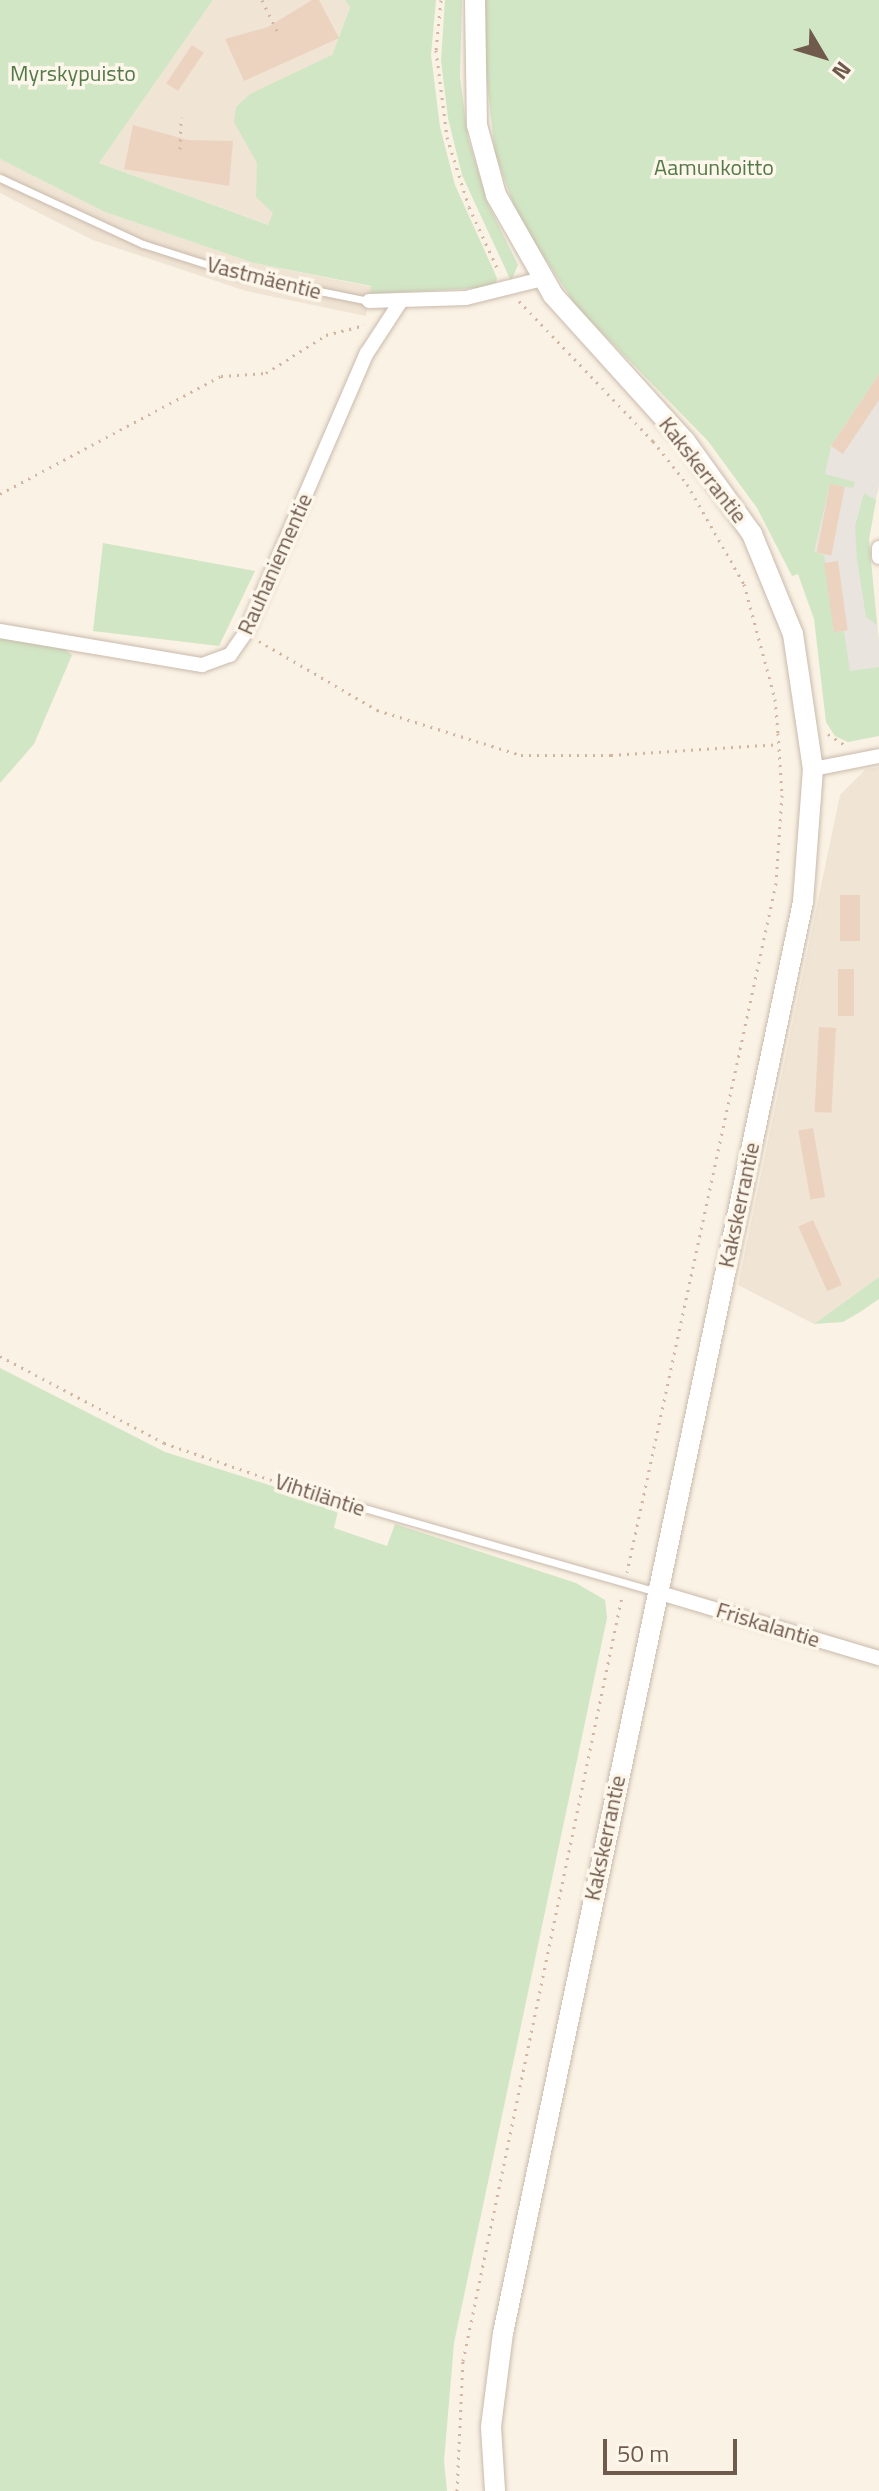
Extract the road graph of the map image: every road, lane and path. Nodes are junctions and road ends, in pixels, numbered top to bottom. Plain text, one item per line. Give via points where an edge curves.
1 (262, 0) edge
2 (441, 0) edge
3 (475, 0) edge
4 (278, 33) dead end
5 (181, 117) dead end
6 (180, 149) dead end
7 (0, 178) edge
8 (542, 279) junction
9 (506, 285) dead end
10 (515, 297) dead end
11 (369, 301) joint
12 (399, 304) junction
13 (387, 317) junction
14 (0, 494) edge
15 (879, 548) edge
16 (879, 557) edge
17 (0, 631) edge
18 (246, 632) junction
19 (825, 727) dead end
20 (779, 744) junction
21 (850, 746) dead end
22 (879, 756) edge
23 (813, 769) junction
24 (0, 1356) edge
25 (305, 1491) joint
26 (625, 1584) junction
27 (657, 1592) junction
28 (879, 1658) edge
29 (605, 1677) junction
30 (619, 1680) dead end
31 (457, 2491) edge
32 (495, 2491) edge

1 - 4 path
2 - 9 path via 437,64 447,137 469,207
3 - 8 main road, Kakskerrantie via 474,93 481,148 511,227
5 - 6 path
7 - 11 lane, Vastmäentie via 143,244 240,275
8 - 12 street, Vastmäentie via 496,294
8 - 23 main road, Kakskerrantie via 685,441 752,534 793,634
10 - 20 path via 653,441 687,484 744,584 775,699
11 - 12 street, Vastmäentie
12 - 13 street, Rauhaniementie
13 - 14 path via 326,335 266,373 221,376
13 - 18 street, Rauhaniementie
15 - 16 street
17 - 18 street, Rauhaniementie via 202,665 230,655
18 - 20 path via 377,710 521,755 598,756
19 - 21 path via 837,742
20 - 26 path via 782,851
22 - 23 street
23 - 27 main road, Kakskerrantie via 803,902
24 - 25 path, Vihtiläntie via 164,1443
25 - 26 lane, Vihtiläntie
26 - 27 lane, Vihtiläntie
26 - 29 path
27 - 28 street, Friskalantie
27 - 32 main road, Kakskerrantie via 500,2345 491,2427
29 - 30 path
29 - 31 path via 463,2361

